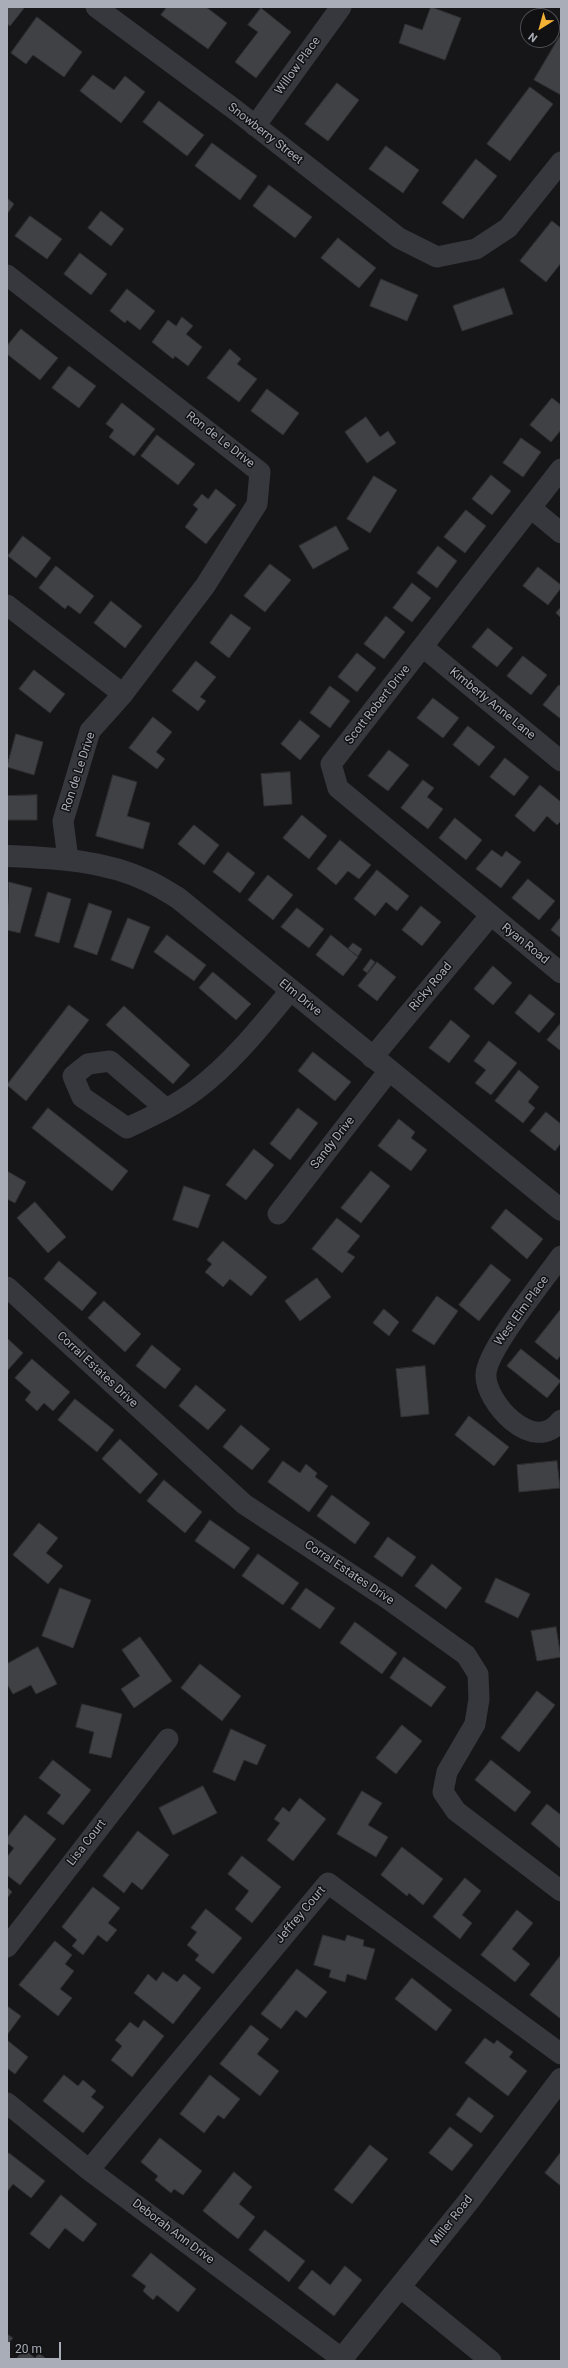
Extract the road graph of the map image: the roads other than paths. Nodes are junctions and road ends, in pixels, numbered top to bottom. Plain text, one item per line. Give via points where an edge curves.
1 (96, 7) edge
2 (341, 7) edge
3 (255, 126) junction
4 (561, 162) edge
5 (7, 275) edge
6 (561, 469) edge
7 (531, 508) junction
8 (561, 533) edge
9 (7, 605) edge
10 (422, 647) junction
11 (123, 694) junction
12 (561, 761) edge
13 (7, 856) edge
14 (68, 859) junction
15 (490, 916) junction
16 (561, 972) edge
17 (290, 991) junction
18 (372, 1058) junction
19 (388, 1072) junction
20 (165, 1108) dead end
21 (561, 1210) edge
22 (278, 1214) dead end
23 (561, 1256) edge
24 (7, 1287) edge
25 (561, 1420) edge
26 (168, 1739) dead end
27 (561, 1891) edge
28 (7, 1947) edge
29 (561, 2054) edge
30 (561, 2079) edge
31 (7, 2103) edge
32 (89, 2170) junction
33 (400, 2287) junction
34 (342, 2360) edge
35 (492, 2361) edge

1 - 3 street, Snowberry Street
2 - 3 street, Willow Place
3 - 4 street, Snowberry Street via 399,238 437,258 476,249 508,228
5 - 11 street, Ron de Le Drive via 260,472 257,504 205,586
6 - 7 street, Scott Robert Drive
7 - 8 street
7 - 10 street, Scott Robert Drive
9 - 11 street
10 - 12 street, Kimberly Anne Lane
10 - 15 street, Scott Robert Drive via 332,764 333,770 338,788
11 - 14 street, Ron de Le Drive via 90,732 63,821
13 - 14 street, Elm Drive
14 - 17 street, Elm Drive via 109,867 154,884 178,898
15 - 16 street, Ryan Road
15 - 18 street, Ricky Road
17 - 18 street, Elm Drive
17 - 20 street via 231,1058 196,1090
18 - 19 street, Elm Drive
19 - 21 street, Elm Drive
19 - 22 street, Sandy Drive
23 - 25 street, West Elm Place via 494,1350 486,1373 487,1388 511,1420 529,1432 539,1434 555,1429
24 - 27 street, Corral Estates Drive via 244,1504 388,1599 466,1655 478,1674 479,1698 475,1724 447,1772 443,1792 456,1811
26 - 28 street, Lisa Court
29 - 32 street, Jeffrey Court via 328,1883
30 - 33 street, Miller Road
31 - 32 street, Deborah Ann Drive
32 - 34 street, Deborah Ann Drive
33 - 34 street, Miller Road
33 - 35 street

